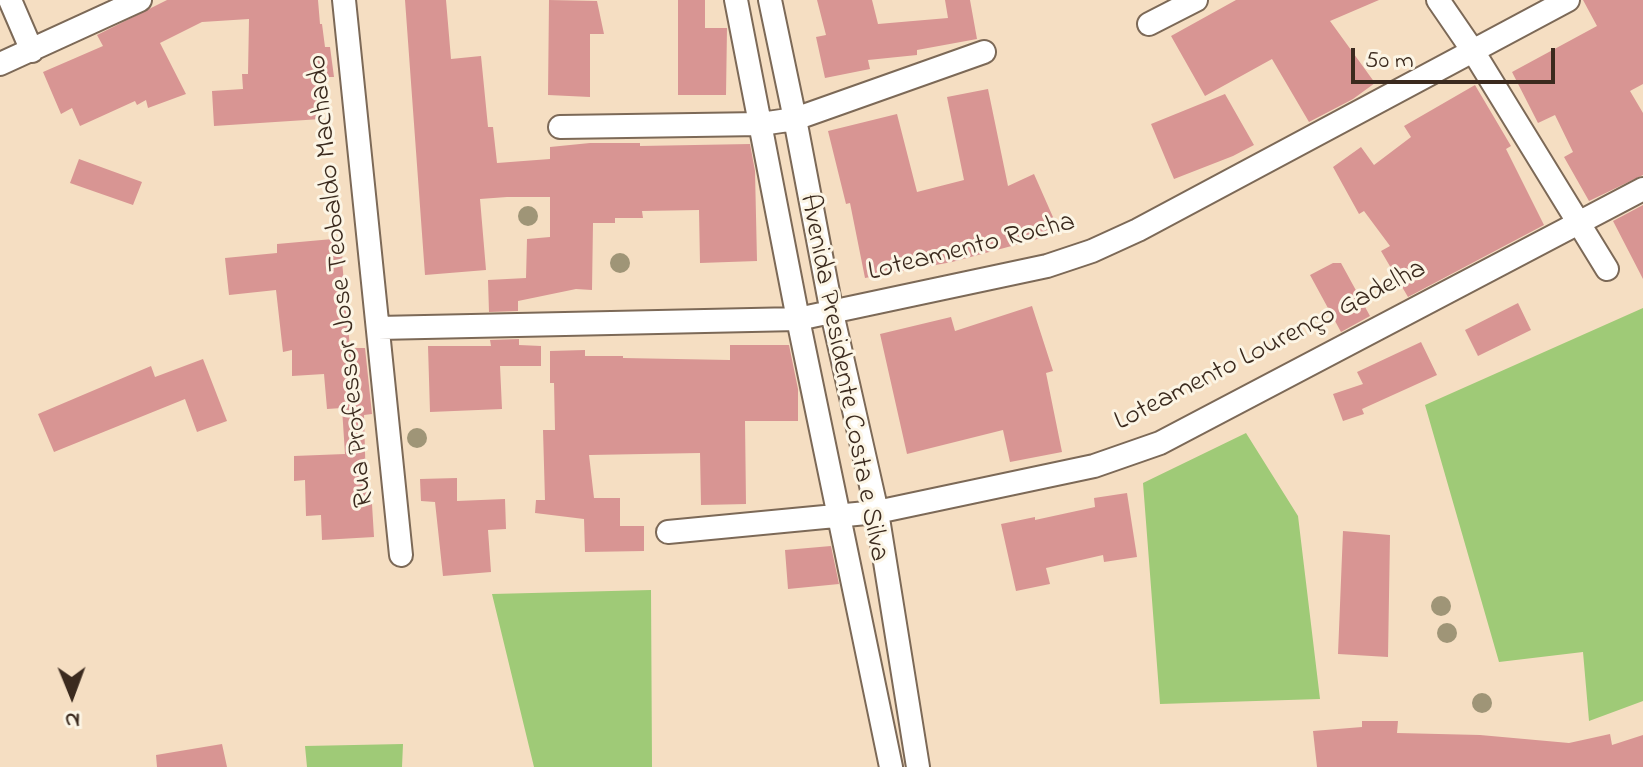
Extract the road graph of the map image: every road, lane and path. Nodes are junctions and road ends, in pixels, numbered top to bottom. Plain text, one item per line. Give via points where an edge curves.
1 (10, 0) edge
2 (140, 0) edge
3 (344, 0) edge
4 (736, 0) edge
5 (770, 0) edge
6 (1196, 0) edge
7 (1438, 0) edge
8 (1568, 0) edge
9 (1149, 24) dead end
10 (32, 51) junction
11 (1473, 51) junction
12 (984, 52) dead end
13 (0, 64) edge
14 (795, 119) junction
15 (761, 124) junction
16 (560, 127) dead end
17 (1643, 189) edge
18 (1579, 223) junction
19 (1607, 269) dead end
20 (832, 313) junction
21 (798, 319) junction
22 (378, 328) junction
23 (877, 512) junction
24 (840, 516) junction
25 (668, 532) dead end
26 (401, 555) dead end
27 (891, 767) edge
28 (918, 767) edge

1 - 10 street
2 - 10 street
3 - 22 street, Rua Professor Jose Teobaldo Machado
4 - 15 street, Avenida Presidente Costa e Silva
5 - 14 street, Avenida Presidente Costa e Silva
6 - 9 street
7 - 11 street
8 - 11 street, Loteamento Rocha
10 - 13 street
11 - 18 street
11 - 20 street, Loteamento Rocha via 1092,251 1006,276
12 - 14 street
14 - 15 street
14 - 20 street, Avenida Presidente Costa e Silva
15 - 16 street
15 - 21 street, Avenida Presidente Costa e Silva
17 - 18 street, Loteamento Lourenço Gadelha
18 - 19 street
18 - 23 street, Loteamento Lourenço Gadelha via 1160,443 1094,466
20 - 21 street, Loteamento Rocha
20 - 23 street, Avenida Presidente Costa e Silva
21 - 22 street, Loteamento Rocha
21 - 24 street, Avenida Presidente Costa e Silva
22 - 26 street, Rua Professor Jose Teobaldo Machado
23 - 24 street, Loteamento Lourenço Gadelha
23 - 28 street, Avenida Presidente Costa e Silva
24 - 25 street, Loteamento Lourenço Gadelha
24 - 27 street, Avenida Presidente Costa e Silva

